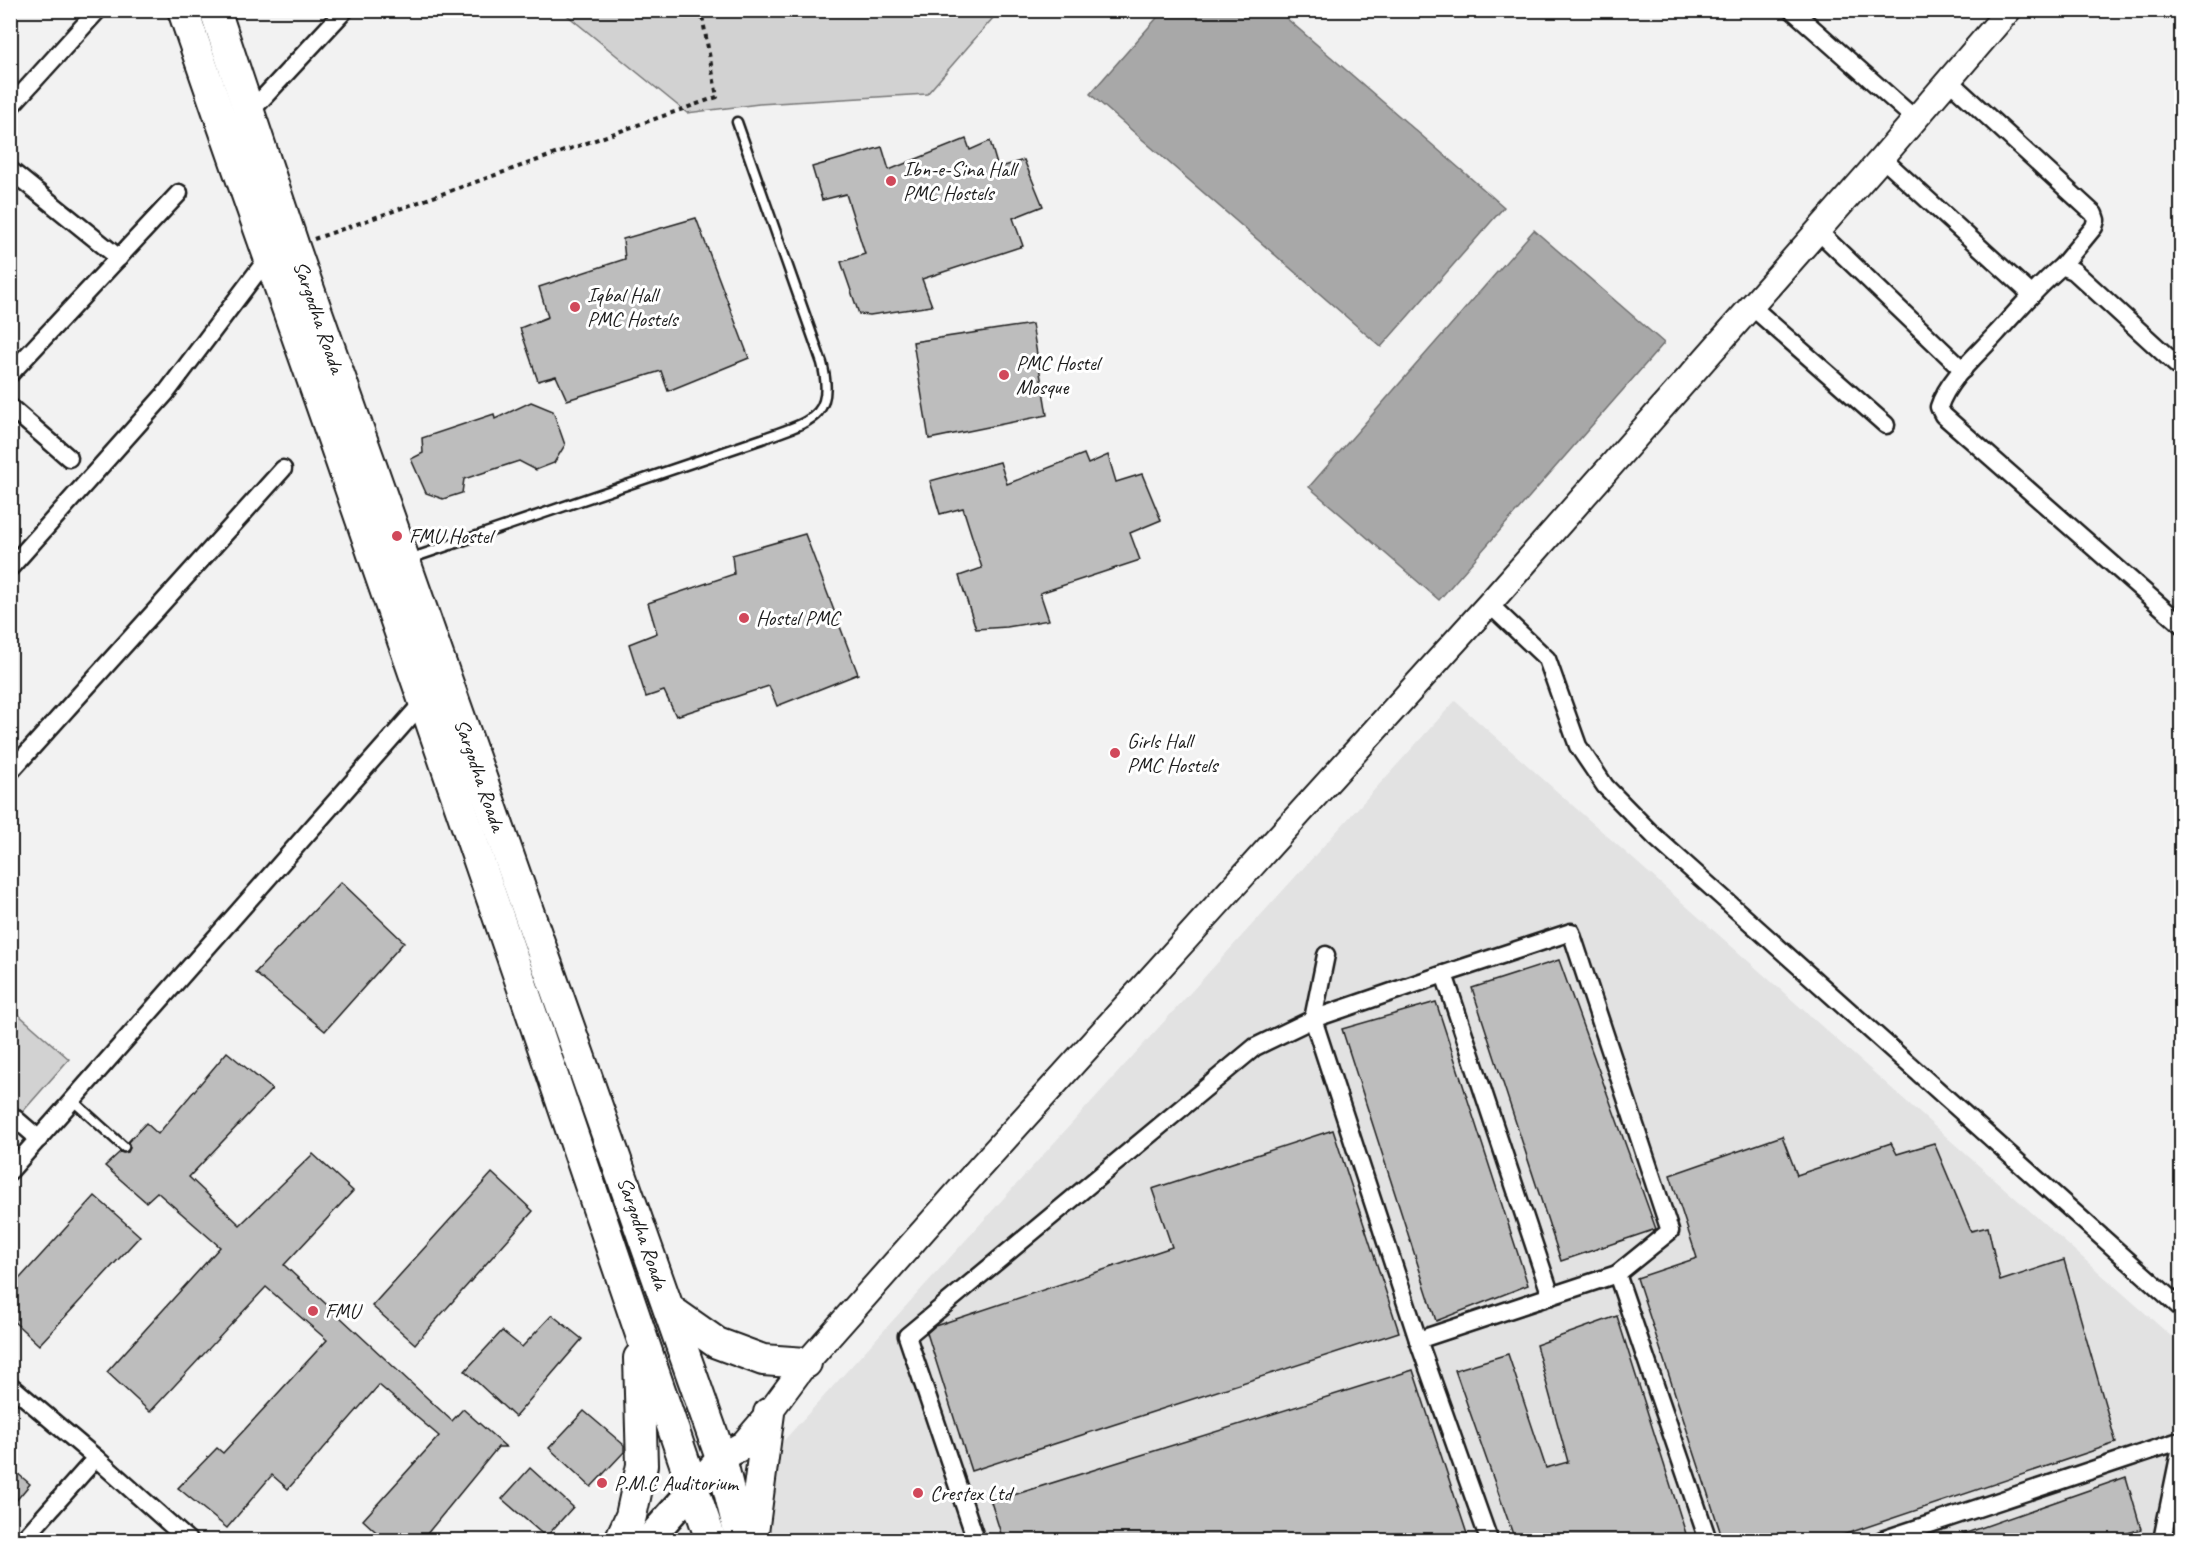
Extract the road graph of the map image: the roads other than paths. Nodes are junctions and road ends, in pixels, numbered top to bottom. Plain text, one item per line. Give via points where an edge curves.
1 (98, 10) edge
2 (183, 10) edge
3 (215, 10) edge
4 (345, 10) edge
5 (1792, 10) edge
6 (2009, 10) edge
7 (1948, 80) junction
8 (10, 107) edge
9 (249, 113) junction
10 (1915, 120) junction
11 (737, 122) dead end
12 (1882, 158) junction
13 (10, 170) edge
14 (179, 193) dead end
15 (1818, 231) junction
16 (282, 251) junction
17 (119, 258) junction
18 (2061, 266) junction
19 (2032, 295) junction
20 (1751, 306) junction
21 (1963, 370) junction
22 (2181, 370) edge
23 (10, 374) edge
24 (10, 407) edge
25 (1886, 425) dead end
26 (69, 458) dead end
27 (283, 469) dead end
28 (405, 561) junction
29 (10, 568) edge
30 (1489, 604) junction
31 (2181, 625) edge
32 (424, 701) junction
33 (10, 772) edge
34 (1326, 955) dead end
35 (1444, 974) junction
36 (1313, 1019) junction
37 (72, 1100) junction
38 (10, 1114) edge
39 (39, 1138) junction
40 (124, 1147) dead end
41 (10, 1172) edge
42 (1617, 1274) junction
43 (1551, 1296) junction
44 (2181, 1309) edge
45 (670, 1310) junction
46 (638, 1324) junction
47 (1418, 1340) junction
48 (806, 1363) junction
49 (10, 1385) edge
50 (769, 1413) junction
51 (2181, 1441) edge
52 (96, 1458) junction
53 (729, 1464) junction
54 (694, 1489) junction
55 (707, 1538) edge
56 (23, 1540) edge
57 (188, 1540) edge
58 (620, 1540) edge
59 (648, 1540) edge
60 (741, 1540) edge
61 (752, 1540) edge
62 (976, 1540) edge
63 (1489, 1540) edge
64 (1708, 1540) edge
65 (1882, 1540) edge
66 (2161, 1540) edge

1 - 8 street
2 - 16 highway, Sargodha Roada via 226,140
3 - 9 highway, Sargodha Roada
4 - 9 street
5 - 10 street
6 - 7 street
7 - 10 street
7 - 18 street via 2094,214 2094,227
9 - 16 highway, Sargodha Roada
10 - 12 street
11 - 28 lane via 827,383 823,405 811,421
12 - 15 street
12 - 19 street
13 - 17 street
14 - 17 street
15 - 20 street
15 - 21 street
16 - 28 highway, Sargodha Roada
16 - 29 street via 166,393
16 - 32 highway, Sargodha Roada
17 - 23 street
18 - 19 street
18 - 22 street via 2074,271
19 - 21 street
20 - 25 street
20 - 30 street
21 - 31 street via 1942,397 1939,406 1943,415
24 - 26 street
27 - 33 street
28 - 45 highway, Sargodha Roada
30 - 44 street via 1547,659 1578,746 1605,786 1655,837
30 - 48 street
32 - 37 street
32 - 46 highway, Sargodha Roada
34 - 36 street
35 - 36 street
35 - 42 street via 1571,932 1670,1231
35 - 43 street
36 - 47 street
36 - 62 street via 1255,1047 907,1336
37 - 39 street
37 - 40 lane
38 - 39 street
39 - 41 street
42 - 43 street
42 - 64 street
43 - 47 street
45 - 48 highway via 717,1343 763,1360
45 - 53 highway, Sargodha Roada
46 - 54 highway, Sargodha Roada
46 - 58 highway via 642,1465 631,1516
47 - 63 street
48 - 50 street
49 - 52 street
50 - 53 street
50 - 61 highway
51 - 65 street
51 - 66 street
52 - 56 street
52 - 57 street
53 - 54 main road
53 - 55 main road
53 - 60 highway, Sargodha Roada
54 - 55 highway, Sargodha Roada
54 - 59 main road

